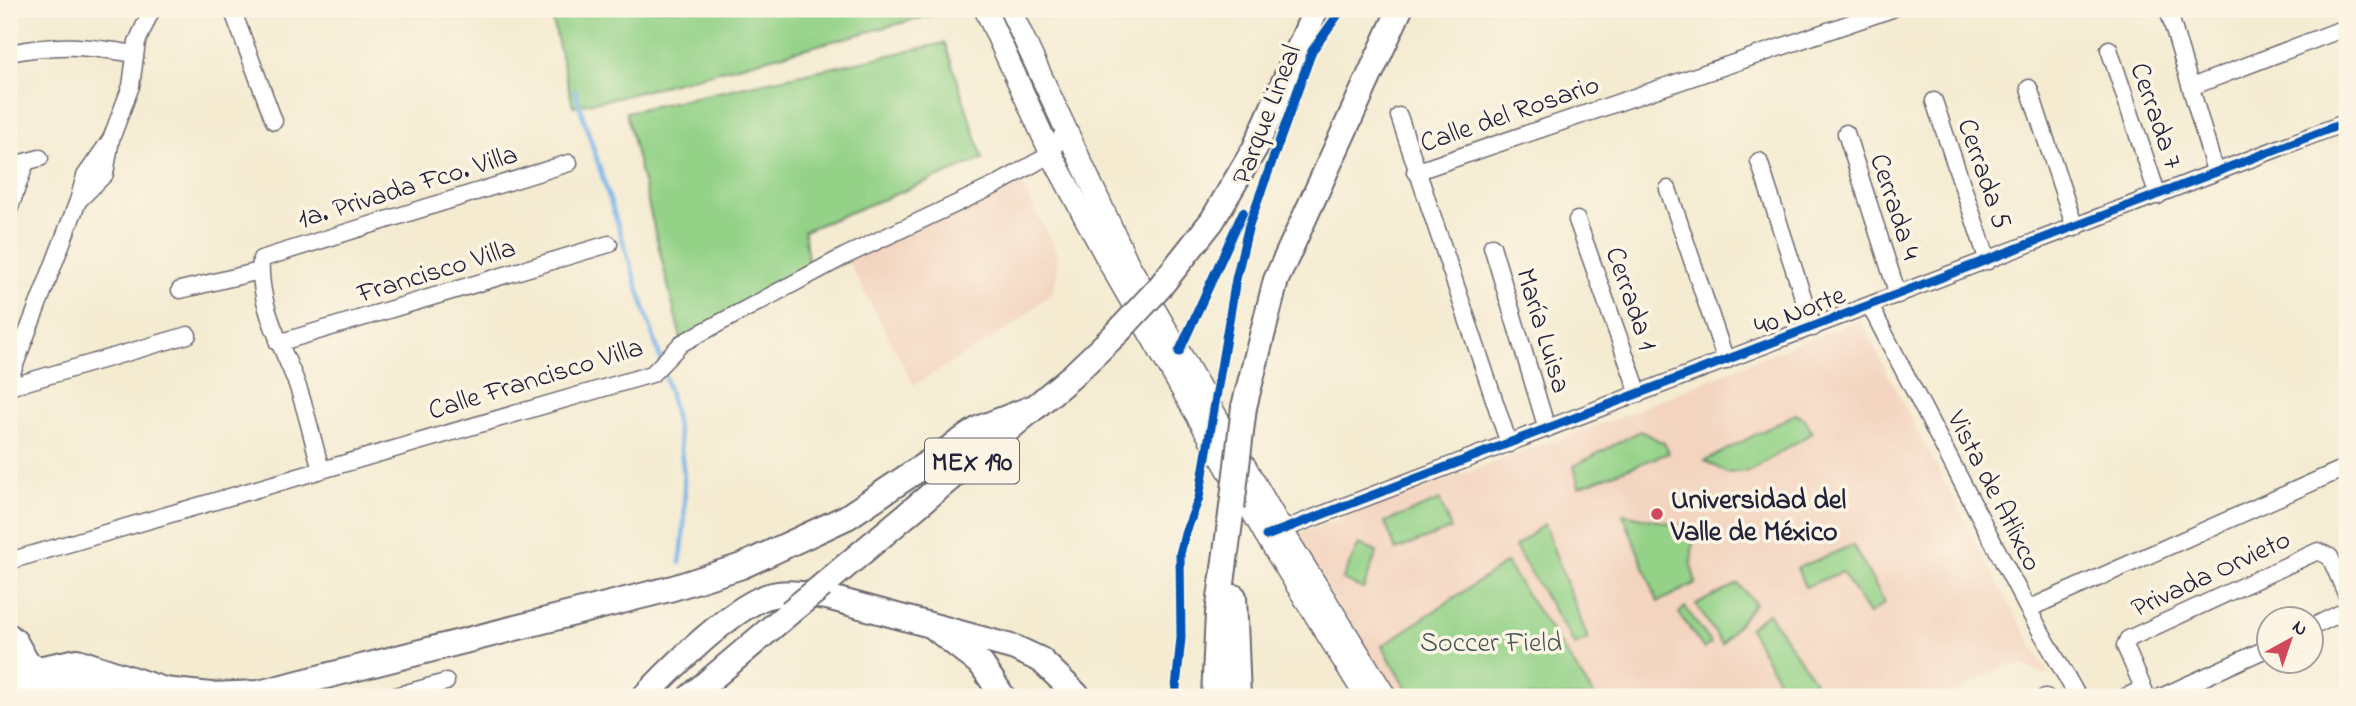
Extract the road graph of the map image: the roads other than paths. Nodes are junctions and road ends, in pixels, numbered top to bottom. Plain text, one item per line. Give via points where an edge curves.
1 (152, 9) edge
2 (232, 9) edge
3 (985, 9) edge
4 (1010, 9) edge
5 (1316, 9) edge
6 (1400, 9) edge
7 (1892, 9) edge
8 (2168, 9) edge
9 (2337, 31) dead end
10 (2109, 49) dead end
11 (9, 53) edge
12 (135, 54) junction
13 (2191, 87) junction
14 (2029, 89) dead end
15 (1934, 102) dead end
16 (1399, 116) dead end
17 (274, 121) dead end
18 (2347, 122) edge
19 (1066, 129) junction
20 (1846, 133) dead end
21 (1051, 154) junction
22 (1759, 160) dead end
23 (569, 163) dead end
24 (9, 166) edge
25 (2215, 171) junction
26 (1415, 172) junction
27 (1668, 189) dead end
28 (2158, 196) junction
29 (9, 210) edge
30 (1577, 220) dead end
31 (2075, 228) junction
32 (609, 244) dead end
33 (1492, 246) dead end
34 (1988, 261) junction
35 (260, 265) junction
36 (180, 290) dead end
37 (1898, 295) junction
38 (1870, 306) junction
39 (1813, 328) junction
40 (188, 335) dead end
41 (278, 343) junction
42 (1726, 361) junction
43 (9, 380) edge
44 (9, 387) edge
45 (1639, 394) junction
46 (1037, 406) junction
47 (1547, 429) junction
48 (1509, 444) junction
49 (2347, 467) edge
50 (321, 469) junction
51 (1230, 532) junction
52 (1274, 533) junction
53 (9, 561) edge
54 (2347, 596) edge
55 (2028, 609) junction
56 (2347, 610) edge
57 (2324, 622) edge
58 (933, 627) junction
59 (9, 633) edge
60 (2254, 655) edge
61 (26, 664) edge
62 (9, 678) edge
63 (446, 682) dead end
64 (2145, 693) edge
65 (51, 697) edge
66 (110, 697) edge
67 (392, 697) edge
68 (644, 697) edge
69 (690, 697) edge
70 (1003, 697) edge
71 (1079, 697) edge
72 (1214, 697) edge
73 (1238, 697) edge
74 (1366, 697) edge
75 (1386, 697) edge
76 (2078, 697) edge
77 (2125, 697) edge
78 (2161, 697) edge

1 - 12 street via 142,25
2 - 17 street
3 - 21 main road
4 - 19 main road
5 - 46 main road, MEX 190, bridge via 1255,148 1212,221 1118,332
6 - 51 main road, bridge via 1276,280 1244,407
7 - 26 street, Calle del Rosario
8 - 13 street
9 - 13 street
10 - 28 street, Cerrada 7
11 - 12 street via 72,44
12 - 43 street via 131,86 111,139 85,176
13 - 25 street
14 - 31 street
15 - 34 street, Cerrada 5
16 - 26 street
18 - 25 street, 40 Norte
19 - 21 street, Calle Francisco Villa
19 - 52 main road via 1128,263
20 - 37 street, Cerrada 4
21 - 50 street, Calle Francisco Villa via 682,343 652,374
21 - 52 main road
22 - 39 street
23 - 35 street, 1a. Privada Fco. Villa
24 - 29 street via 33,160
25 - 28 street, 40 Norte
26 - 48 street, Calle del Rosario
27 - 42 street
28 - 31 street, 40 Norte
30 - 45 street, Cerrada 1
31 - 34 street, 40 Norte
32 - 41 street, Francisco Villa
33 - 47 street, María Luisa
34 - 37 street, 40 Norte
35 - 36 street, 1a. Privada Fco. Villa
35 - 41 street via 259,280
37 - 38 street, 40 Norte
38 - 39 street, 40 Norte
38 - 55 street, Vista de Atlixco
39 - 42 street, 40 Norte
40 - 44 street
41 - 50 street via 296,381
42 - 45 street, 40 Norte
45 - 47 street, 40 Norte
46 - 61 main road via 980,428 881,497 812,536 742,566 673,588 259,693 211,695 164,690 77,661
46 - 69 main road, MEX 190, bridge
47 - 48 street, 40 Norte
48 - 52 street, 40 Norte
49 - 55 street
50 - 53 street, Calle Francisco Villa
51 - 72 main road via 1218,614
51 - 73 main road
52 - 74 main road
52 - 75 main road
54 - 64 street, Privada Orvieto via 2330,557 2318,551 2128,639 2125,646
55 - 76 street, Vista de Atlixco
56 - 57 street
58 - 68 main road via 827,597 772,595 729,620
58 - 70 main road via 982,666
58 - 71 main road via 1024,651 1048,666
59 - 61 street via 17,640
60 - 78 street
61 - 66 main road
62 - 65 main road
63 - 67 street
64 - 77 street, Privada Orvieto

